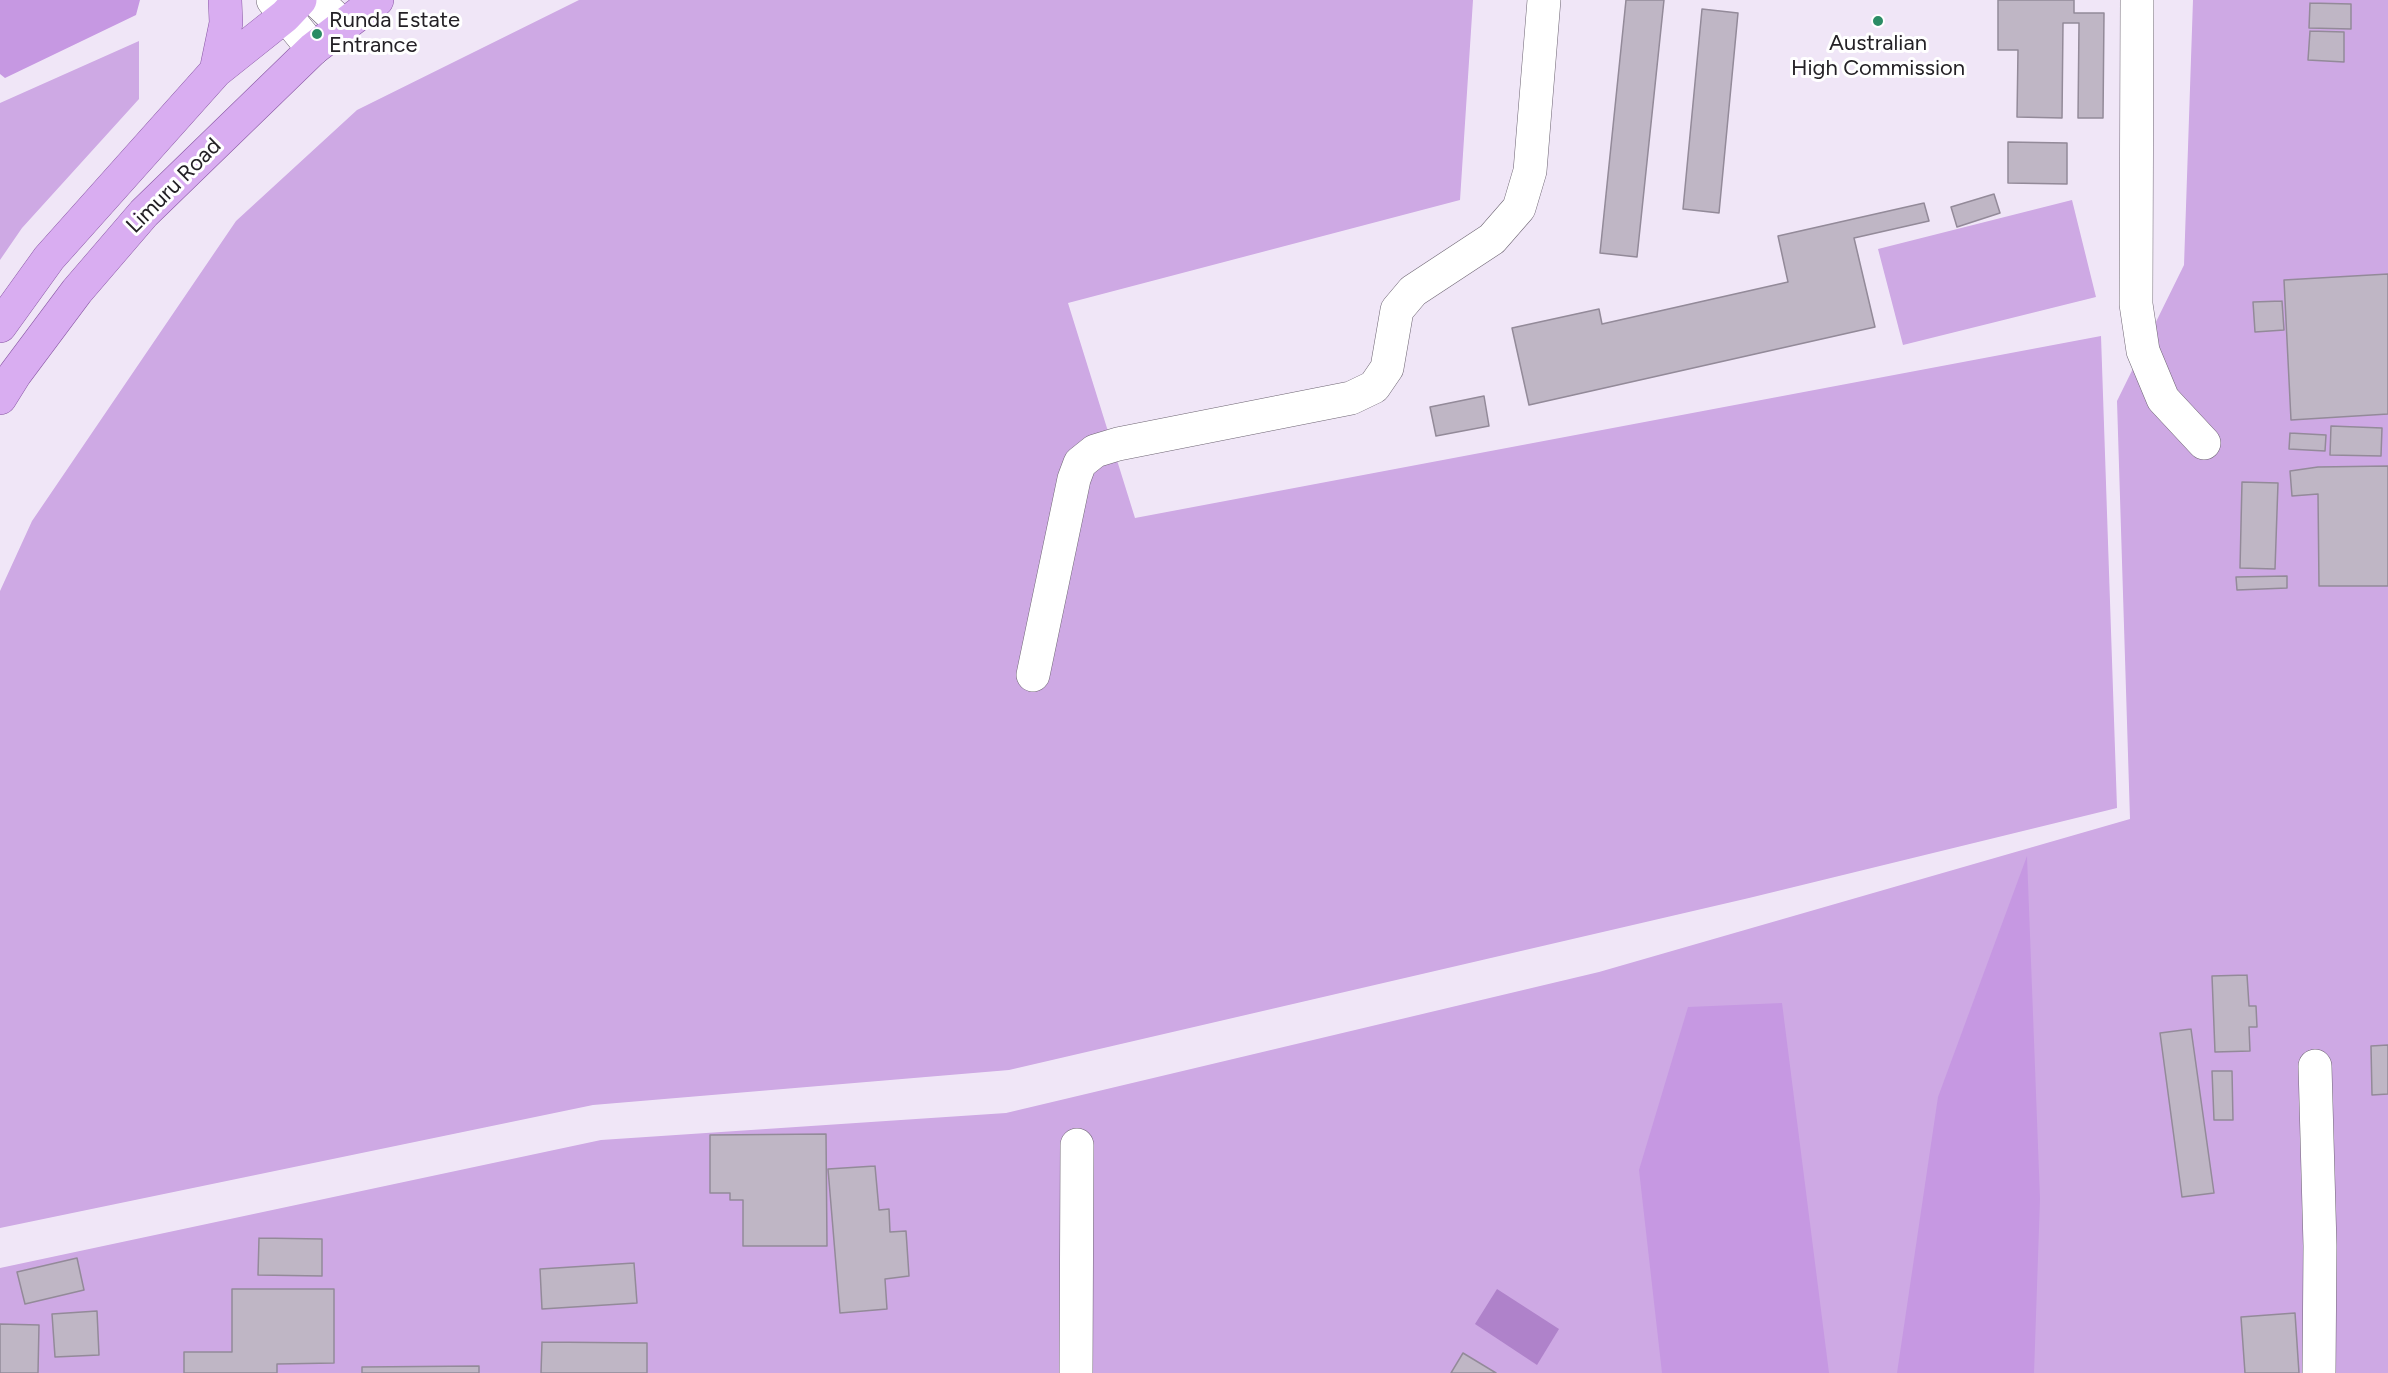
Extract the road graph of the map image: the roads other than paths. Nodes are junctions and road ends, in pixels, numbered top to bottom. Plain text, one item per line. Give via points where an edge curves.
1 (225, 0) edge
2 (316, 0) edge
3 (377, 0) edge
4 (1544, 0) edge
5 (2137, 0) edge
6 (286, 5) edge
7 (343, 25) junction
8 (313, 49) junction
9 (216, 71) junction
10 (0, 326) edge
11 (0, 398) edge
12 (2204, 443) dead end
13 (1033, 675) dead end
14 (2315, 1066) dead end
15 (1077, 1145) dead end
16 (1076, 1373) edge
17 (2319, 1373) edge

1 - 9 main road via 226,23
2 - 7 street
3 - 7 main road, Limuru Road
4 - 13 street via 1530,171 1519,208 1492,239 1413,291 1397,310 1387,368 1374,387 1351,398 1118,444 1095,451 1080,463
5 - 12 street via 2136,304 2143,351 2163,399
6 - 8 street
6 - 9 main road, Limuru Road
7 - 8 main road, Limuru Road
8 - 11 main road, Limuru Road via 144,213 77,291
9 - 10 main road, Limuru Road via 49,258
14 - 17 street
15 - 16 street

